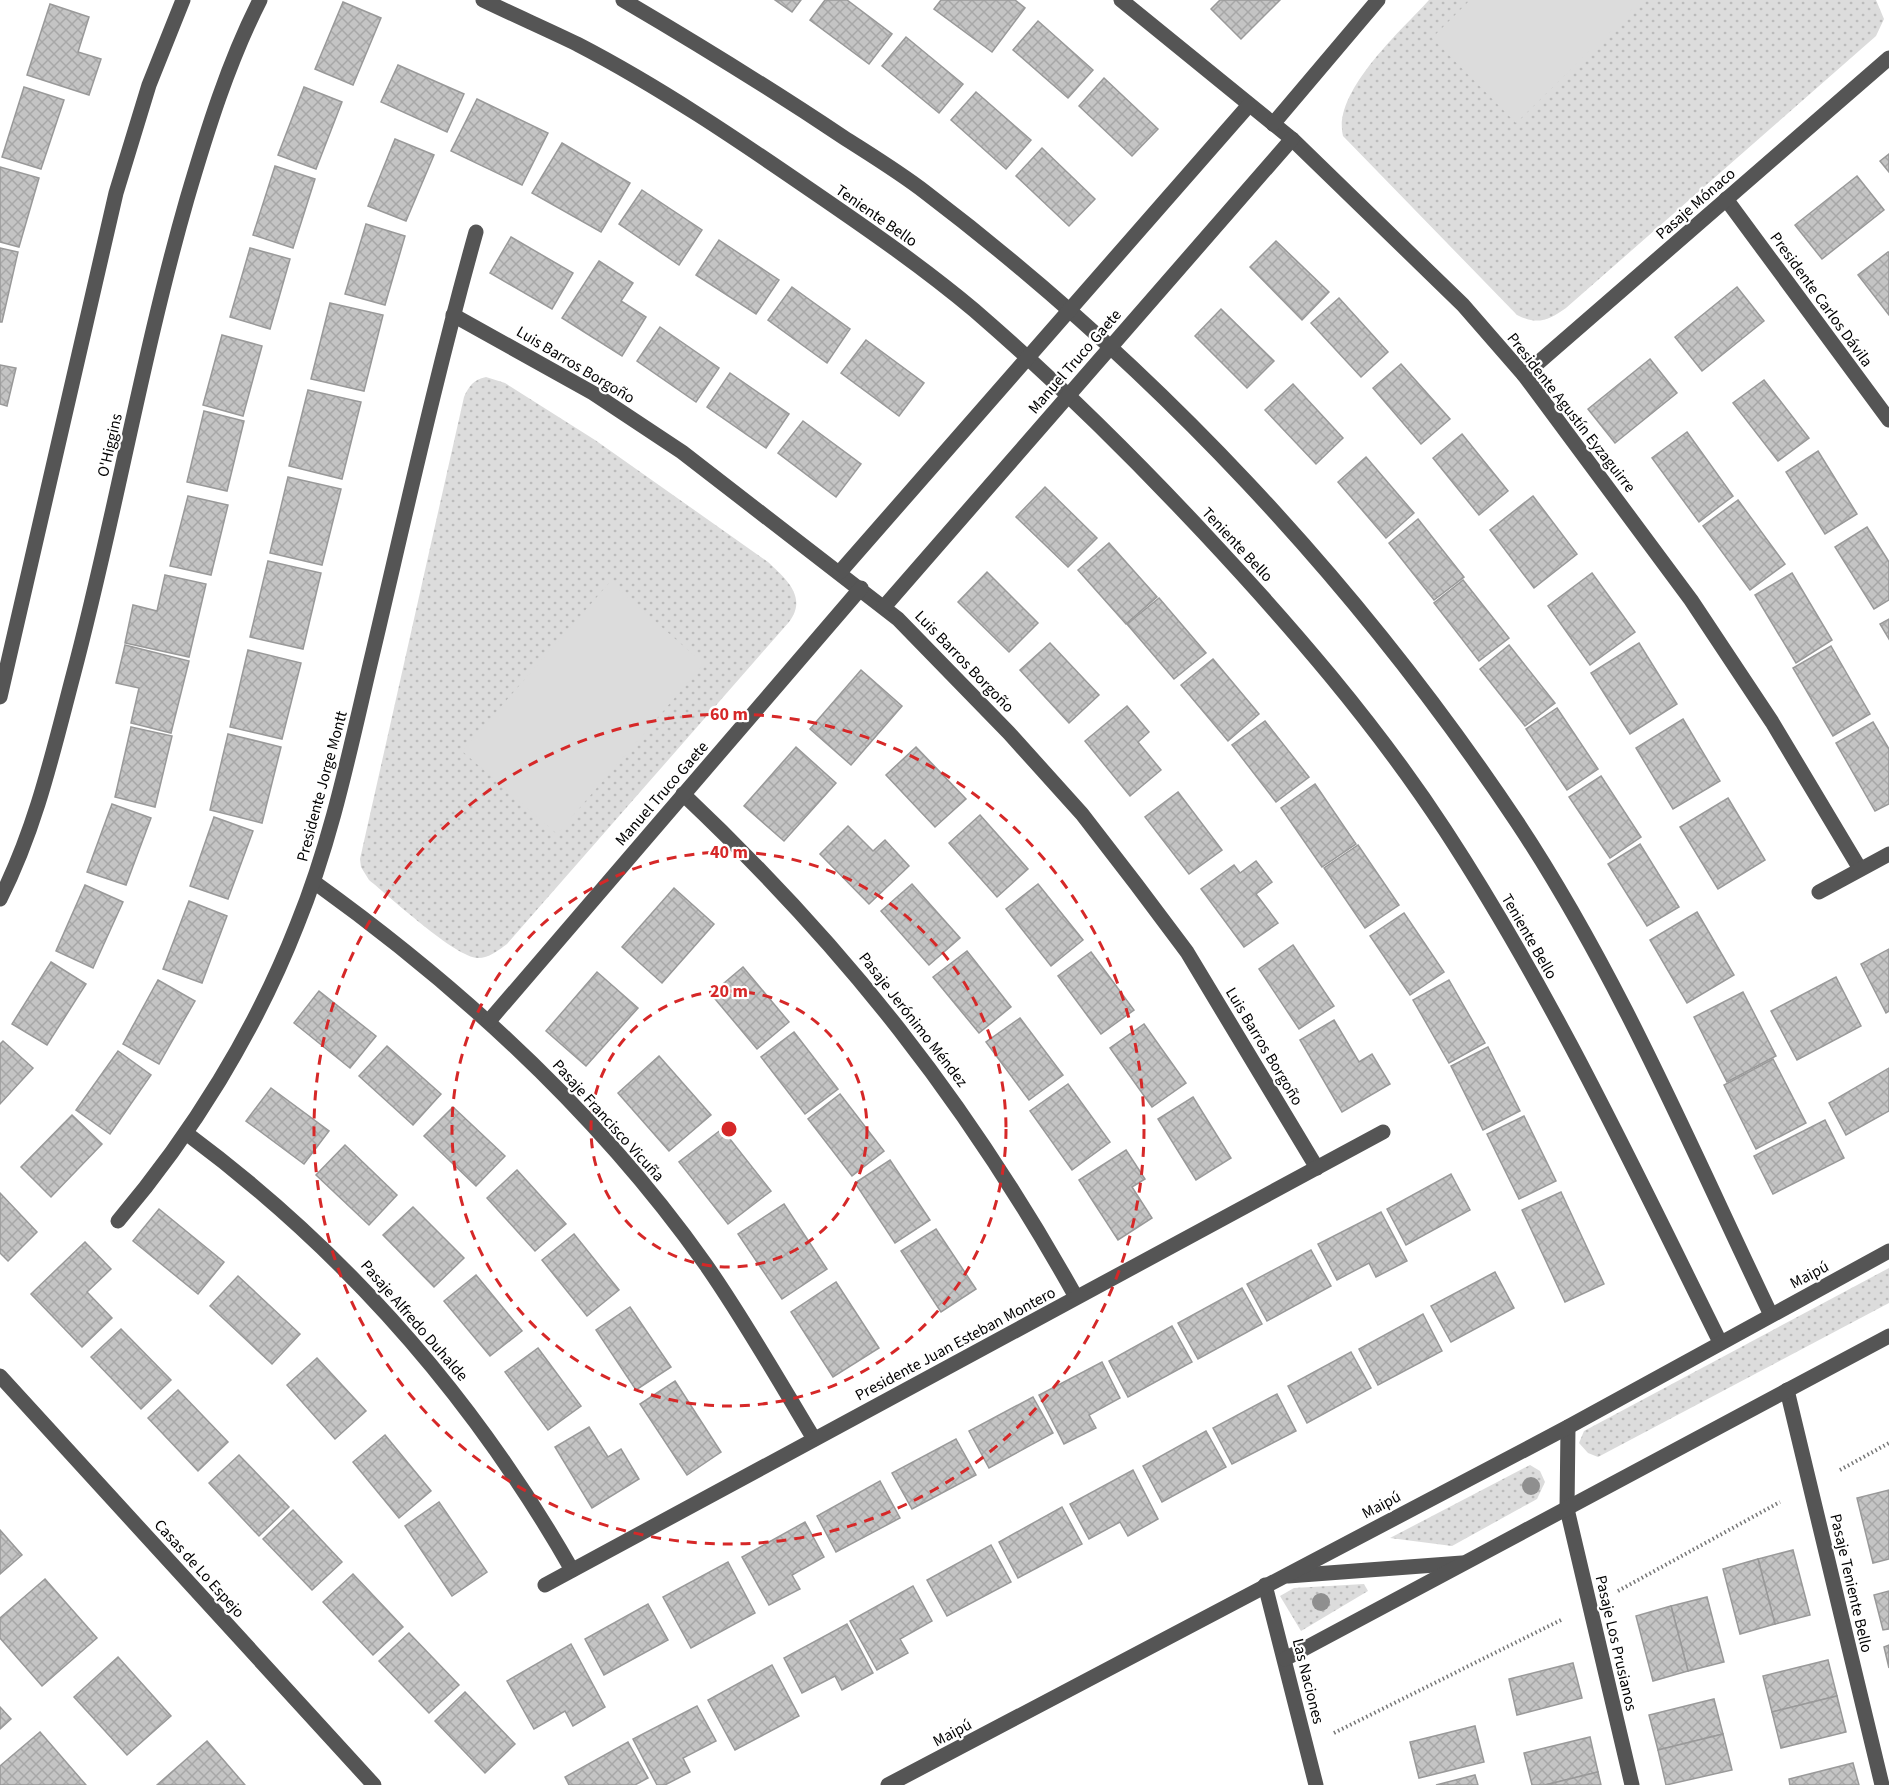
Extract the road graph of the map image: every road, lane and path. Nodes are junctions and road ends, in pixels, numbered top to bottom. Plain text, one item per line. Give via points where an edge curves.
1 (183, 0) edge
2 (260, 0) edge
3 (483, 0) edge
4 (623, 0) edge
5 (1121, 0) edge
6 (1378, 0) edge
7 (1889, 58) edge
8 (1248, 105) junction
9 (1272, 124) junction
10 (1292, 139) junction
11 (1726, 199) junction
12 (476, 232) dead end
13 (1069, 309) junction
14 (453, 315) junction
15 (1111, 347) junction
16 (1028, 358) junction
17 (1524, 375) junction
18 (1069, 394) junction
19 (1889, 420) edge
20 (840, 572) junction
21 (861, 588) junction
22 (884, 607) junction
23 (0, 697) edge
24 (684, 794) junction
25 (1889, 854) edge
26 (1860, 869) junction
27 (314, 882) junction
28 (1819, 892) dead end
29 (0, 899) edge
30 (489, 1021) junction
31 (1383, 1132) dead end
32 (186, 1133) junction
33 (1317, 1168) junction
34 (118, 1221) dead end
35 (1889, 1251) edge
36 (1076, 1297) junction
37 (1771, 1315) junction
38 (1889, 1336) edge
39 (1720, 1342) junction
40 (0, 1376) edge
41 (1787, 1390) junction
42 (1568, 1427) junction
43 (814, 1439) junction
44 (1567, 1509) junction
45 (1468, 1563) junction
46 (572, 1570) junction
47 (1282, 1576) junction
48 (544, 1585) dead end
49 (1265, 1585) junction
50 (1285, 1659) junction
51 (374, 1785) edge
52 (888, 1785) edge
53 (1316, 1785) edge
54 (1632, 1785) edge
55 (1882, 1785) edge

1 - 23 street via 149,85 116,193
2 - 29 street, O'Higgins via 223,84 205,137 175,241 89,615 42,797
3 - 16 street, Teniente Bello via 579,46 721,129 888,243
4 - 13 street via 742,70 923,190
5 - 8 street, Presidente Agustín Eyzaguirre
6 - 9 street
7 - 11 street, Pasaje Mónaco
8 - 9 street, Presidente Agustín Eyzaguirre
8 - 13 street
9 - 10 street, Presidente Agustín Eyzaguirre
10 - 15 street, Manuel Truco Gaete
10 - 17 street, Presidente Agustín Eyzaguirre via 1463,305
11 - 17 street, Pasaje Mónaco
11 - 19 street, Presidente Carlos Dávila
12 - 14 street, Presidente Jorge Montt
13 - 15 street
13 - 16 street
14 - 20 street, Luis Barros Borgoño via 593,393 682,452
14 - 27 street, Presidente Jorge Montt via 341,787
15 - 18 street, Manuel Truco Gaete
15 - 37 street via 1167,398 1356,609 1438,712 1517,823 1584,933 1656,1072
16 - 18 street, Teniente Bello
16 - 20 street
17 - 26 street, Presidente Agustín Eyzaguirre via 1691,600 1772,722
18 - 22 street, Manuel Truco Gaete
18 - 39 street, Teniente Bello via 1238,570 1321,665 1397,761 1444,829 1517,946
20 - 21 street, Luis Barros Borgoño
21 - 22 street, Luis Barros Borgoño
21 - 24 street, Manuel Truco Gaete
22 - 33 street, Luis Barros Borgoño via 952,672 1082,814 1186,952
24 - 30 street, Manuel Truco Gaete
24 - 36 street, Pasaje Jerónimo Méndez via 785,893 892,1017 988,1150
25 - 26 street
26 - 28 street
27 - 30 street, Pasaje Francisco Vicuña via 391,939
27 - 32 street, Presidente Jorge Montt via 250,1025
30 - 43 street, Pasaje Francisco Vicuña via 571,1103 676,1226 739,1316
31 - 33 street, Presidente Juan Esteban Montero
32 - 34 street, Presidente Jorge Montt
32 - 46 street, Pasaje Alfredo Duhalde via 257,1188 325,1249 418,1347 500,1454
33 - 36 street, Presidente Juan Esteban Montero
35 - 37 street, Maipú
36 - 43 street, Presidente Juan Esteban Montero
37 - 39 street, Maipú
38 - 41 street
39 - 42 street, Maipú
40 - 51 street, Casas de Lo Espejo
41 - 44 street
41 - 55 street, Pasaje Teniente Bello
42 - 44 street, Pasaje Los Prusianos
42 - 47 street, Maipú
43 - 46 street, Presidente Juan Esteban Montero
44 - 45 street
44 - 54 street, Pasaje Los Prusianos
45 - 47 street
45 - 50 street
46 - 48 street, Presidente Juan Esteban Montero
47 - 49 street, Maipú
49 - 50 street, Las Naciones
49 - 52 street, Maipú
50 - 53 street, Las Naciones

